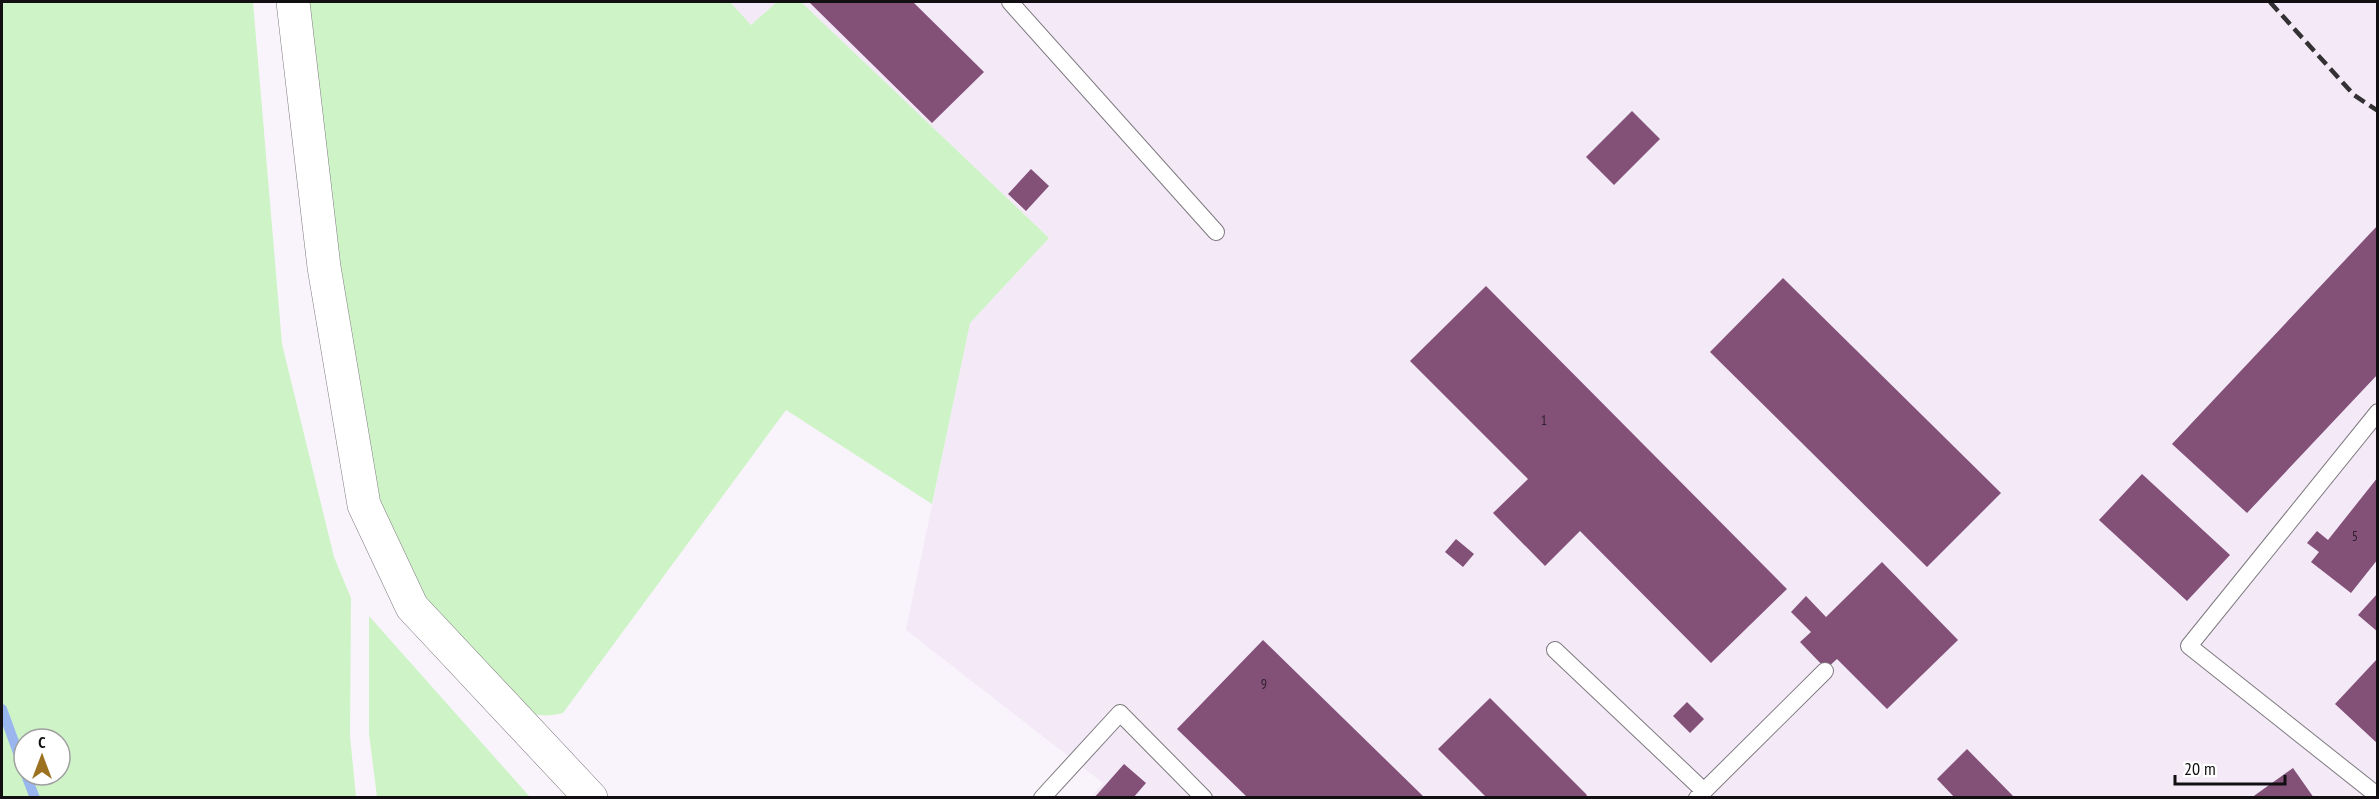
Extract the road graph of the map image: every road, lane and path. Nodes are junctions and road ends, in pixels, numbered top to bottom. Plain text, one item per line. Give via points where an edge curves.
1 (293, 2) edge
2 (1010, 2) edge
3 (1216, 232) dead end
4 (2378, 412) edge
5 (1555, 650) dead end
6 (1825, 671) dead end
7 (1700, 794) edge
8 (2378, 796) edge
9 (591, 798) edge
10 (1042, 798) edge
11 (1204, 798) edge

1 - 9 street via 324,267 364,505 412,607
2 - 3 lane
4 - 8 lane via 2189,646
5 - 7 lane
6 - 7 lane
10 - 11 lane via 1120,713

